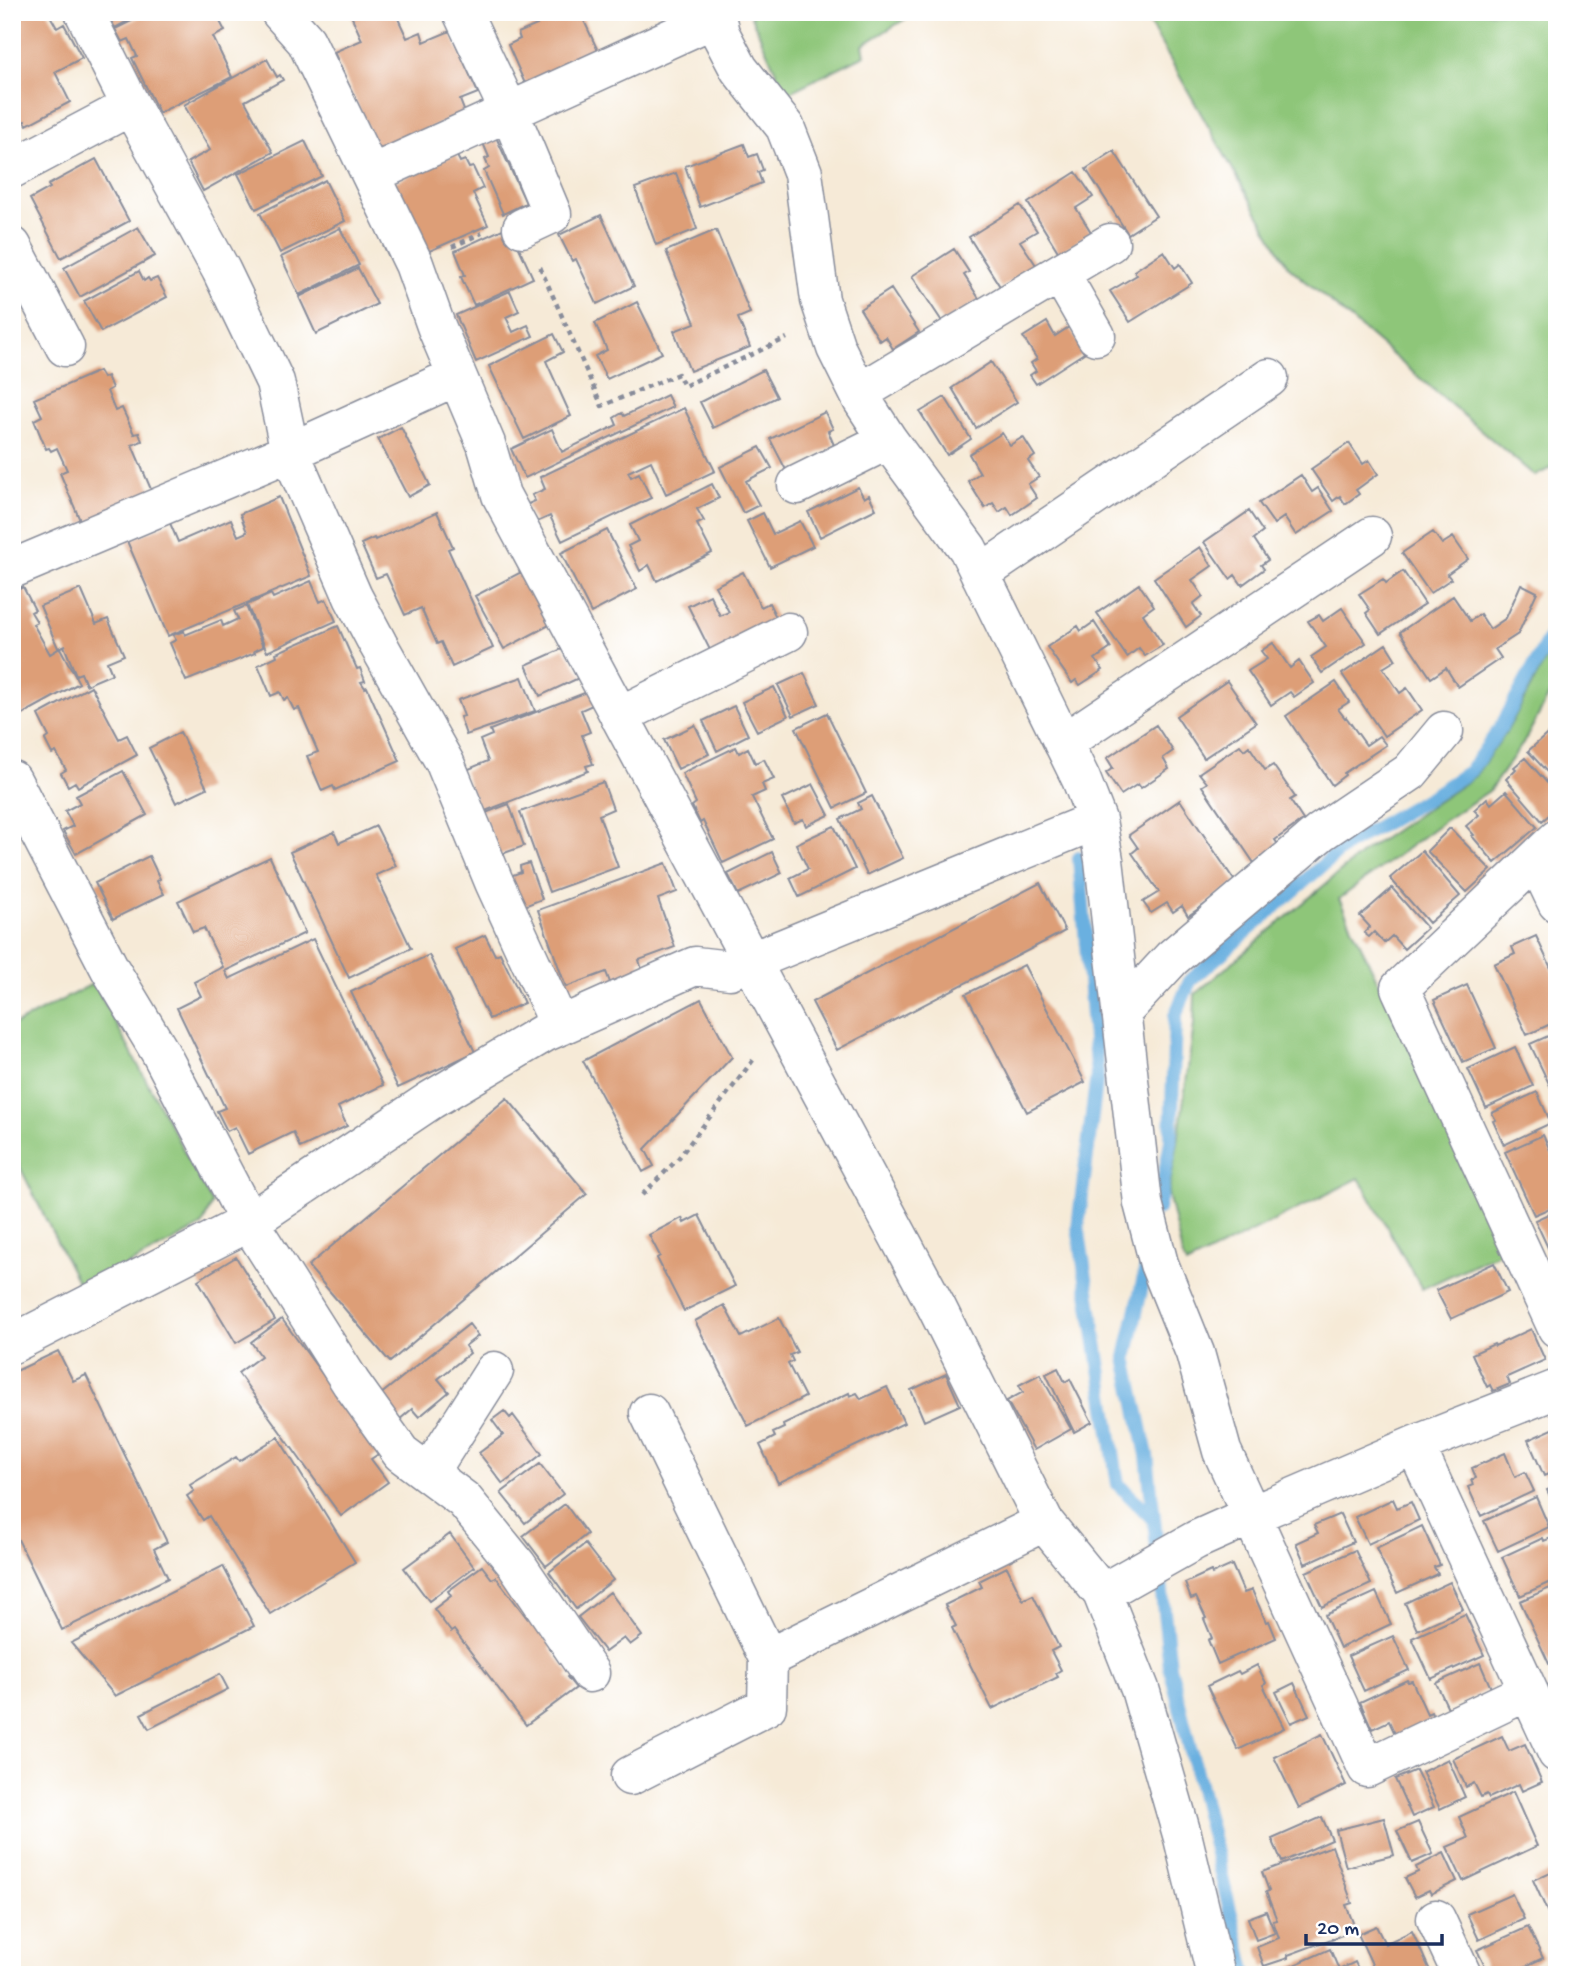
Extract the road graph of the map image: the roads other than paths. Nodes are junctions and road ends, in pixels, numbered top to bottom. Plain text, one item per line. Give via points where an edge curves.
1 (84, 12) edge
2 (279, 12) edge
3 (462, 12) edge
4 (715, 15) edge
5 (131, 106) junction
6 (509, 111) junction
7 (14, 163) edge
8 (372, 174) junction
9 (522, 228) road end
10 (1110, 243) dead end
11 (12, 246) edge
12 (1060, 273) junction
13 (1096, 336) dead end
14 (65, 347) dead end
15 (457, 376) junction
16 (1269, 378) dead end
17 (859, 393) junction
18 (888, 440) junction
19 (290, 452) junction
20 (797, 485) dead end
21 (1372, 536) dead end
22 (12, 569) edge
23 (980, 574) junction
24 (788, 632) dead end
25 (619, 716) junction
26 (1444, 732) dead end
27 (1063, 743) junction
28 (12, 780) edge
29 (1097, 820) junction
30 (1546, 849) edge
31 (1557, 904) edge
32 (751, 961) junction
33 (1121, 1013) junction
34 (560, 1026) junction
35 (248, 1222) junction
36 (1557, 1328) edge
37 (12, 1344) edge
38 (494, 1371) dead end
39 (1557, 1389) edge
40 (649, 1413) dead end
41 (1415, 1445) junction
42 (429, 1473) junction
43 (1252, 1515) junction
44 (1044, 1522) junction
45 (1115, 1586) junction
46 (768, 1658) junction
47 (590, 1673) dead end
48 (1528, 1691) junction
49 (1557, 1753) edge
50 (630, 1776) dead end
51 (1436, 1919) dead end
52 (1216, 1975) edge
53 (1462, 1975) edge

1 - 5 street
2 - 8 street via 306,41
3 - 6 street
4 - 6 street
4 - 17 street via 739,69 785,127 803,173 820,300 836,348
5 - 7 street
5 - 19 street via 221,270 275,382
6 - 8 street
6 - 9 street via 552,214
8 - 15 street via 414,264
10 - 12 street
11 - 14 street
12 - 13 street
12 - 17 street
15 - 19 street
15 - 25 street via 486,444 501,495
16 - 23 street
17 - 18 street
18 - 20 street
18 - 23 street via 968,549
19 - 22 street
19 - 34 street via 353,597 445,763
21 - 27 street
23 - 27 street
24 - 25 street
25 - 32 street
26 - 33 street via 1409,772 1321,832 1172,958
27 - 29 street
28 - 35 street
29 - 32 street
29 - 33 street
30 - 31 street
30 - 36 street via 1400,988
32 - 34 street via 730,970 695,966
32 - 44 street via 937,1308
33 - 43 street via 1143,1203 1159,1264 1195,1353 1222,1451
34 - 35 street via 431,1101
35 - 37 street
35 - 42 street via 401,1453
38 - 42 street
39 - 41 street
40 - 46 street
41 - 43 street
41 - 48 street
42 - 47 street via 464,1500 510,1556
43 - 45 street via 1196,1540
43 - 48 street via 1367,1768
44 - 45 street
44 - 46 street
45 - 52 street
46 - 50 street via 767,1706
48 - 49 street
51 - 53 street

